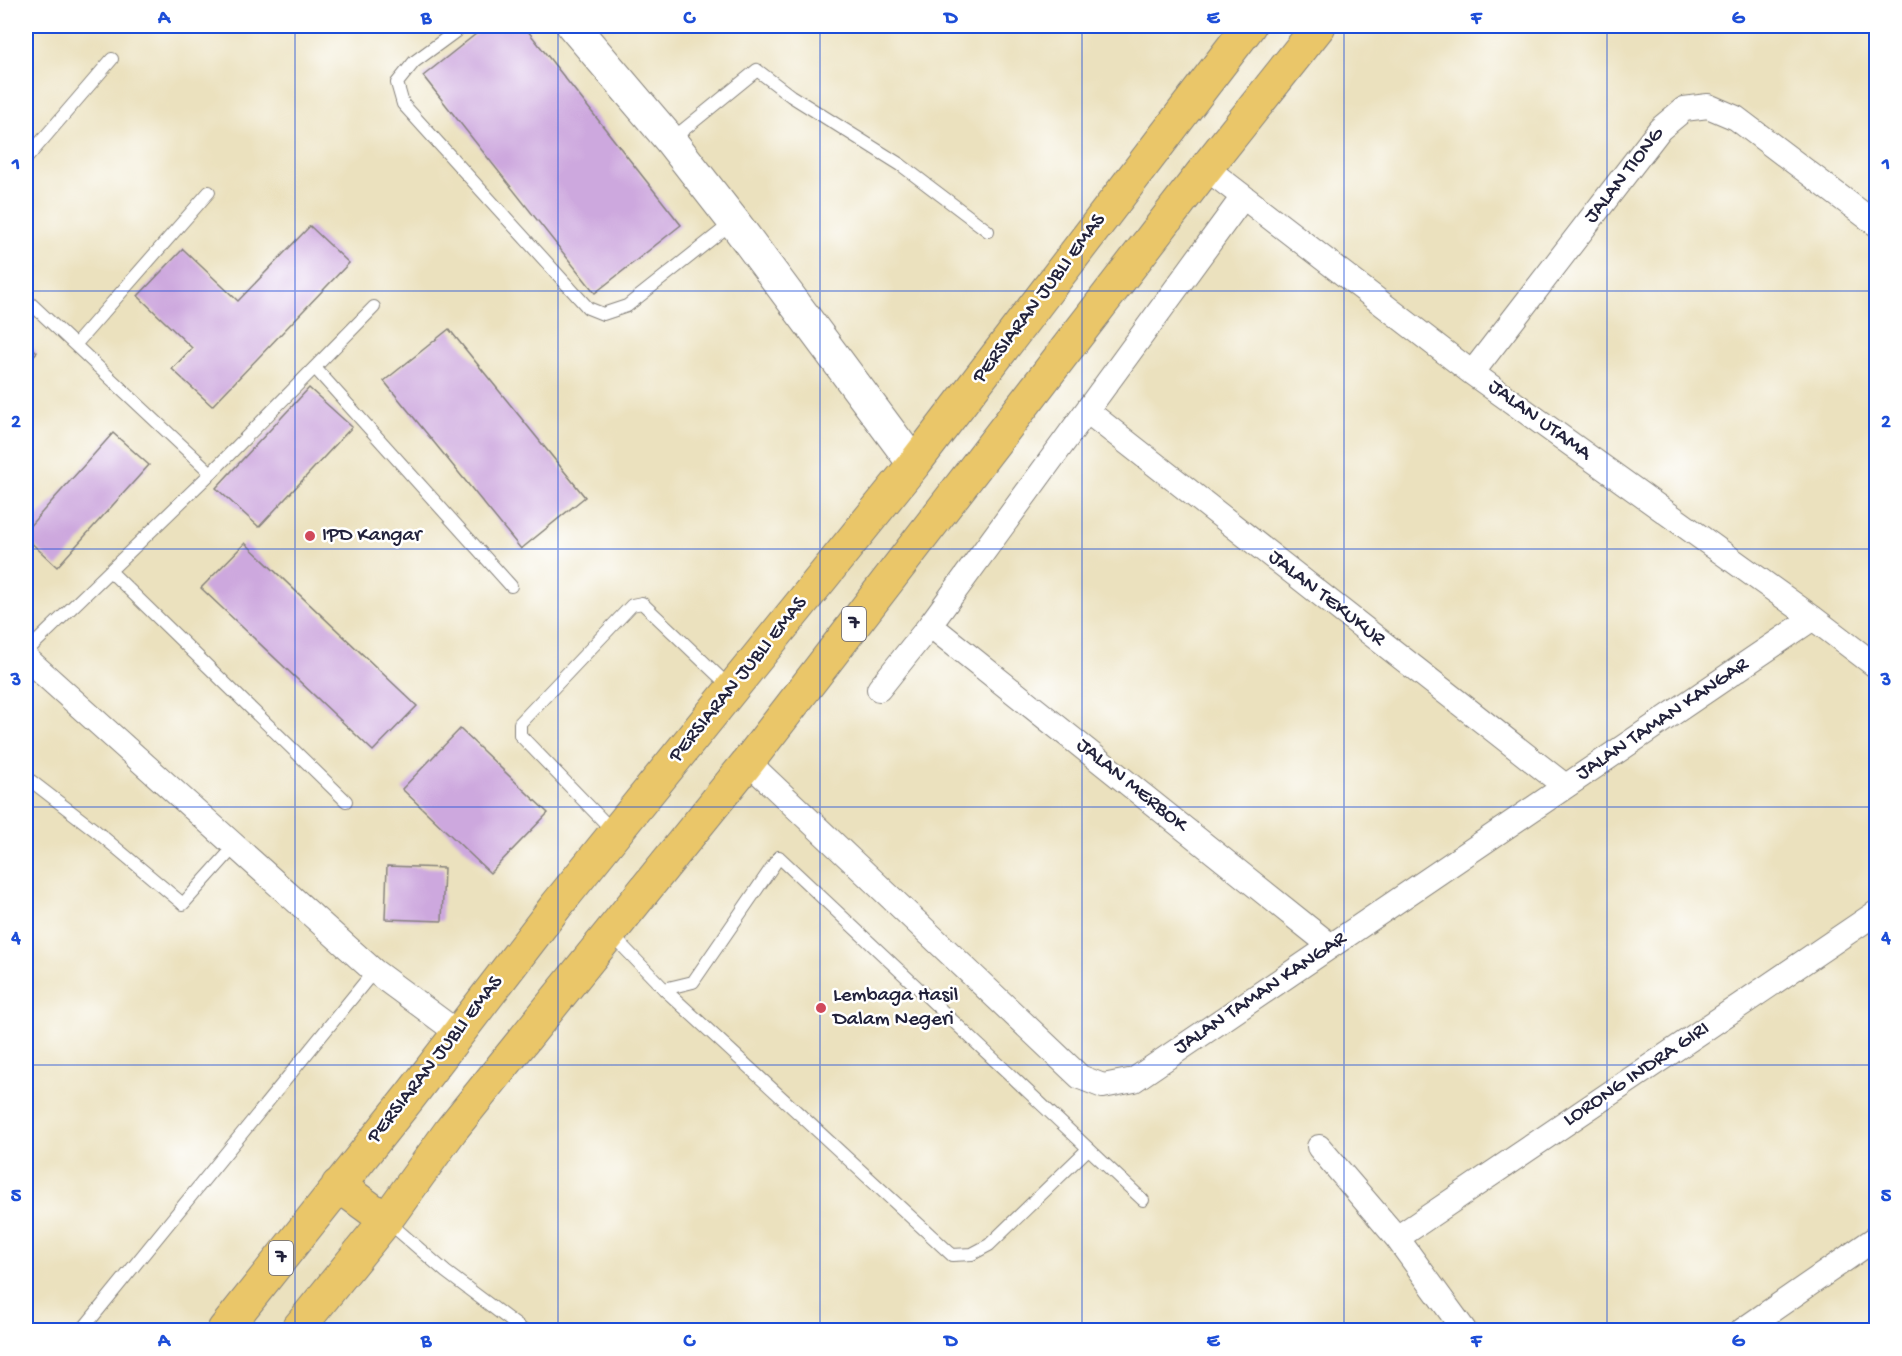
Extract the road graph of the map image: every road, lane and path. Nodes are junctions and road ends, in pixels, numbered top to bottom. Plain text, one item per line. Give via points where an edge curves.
1 (463, 26) edge
2 (573, 26) edge
3 (1249, 26) edge
4 (1319, 26) edge
5 (112, 59) dead end
6 (670, 140) junction
7 (26, 159) edge
8 (1206, 168) junction
9 (209, 192) dead end
10 (1243, 197) junction
11 (734, 222) junction
12 (1876, 224) edge
13 (988, 231) dead end
14 (26, 299) edge
15 (374, 307) dead end
16 (75, 345) junction
17 (315, 368) junction
18 (1472, 373) junction
19 (1087, 411) junction
20 (914, 464) junction
21 (211, 473) junction
22 (111, 572) junction
23 (511, 586) dead end
24 (1813, 618) junction
25 (930, 625) junction
26 (26, 652) edge
27 (26, 658) edge
28 (1876, 666) edge
29 (732, 688) junction
30 (879, 689) dead end
31 (748, 762) junction
32 (26, 777) edge
33 (1565, 786) junction
34 (346, 801) dead end
35 (615, 833) junction
36 (235, 846) junction
37 (1876, 913) edge
38 (611, 934) junction
39 (1331, 946) junction
40 (374, 971) junction
41 (664, 989) junction
42 (458, 1033) junction
43 (1319, 1147) dead end
44 (1088, 1149) junction
45 (338, 1185) junction
46 (1143, 1200) dead end
47 (386, 1220) junction
48 (1396, 1238) junction
49 (1876, 1238) edge
50 (82, 1330) edge
51 (224, 1330) edge
52 (297, 1330) edge
53 (523, 1330) edge
54 (1464, 1330) edge
55 (1743, 1330) edge

1 - 11 lane via 414,62 397,83 403,104 588,308 603,314 627,306
2 - 6 street
3 - 20 main road, PERSIARAN JUBLI EMAS / 7
4 - 8 main road, 7
5 - 7 lane
6 - 11 street
6 - 13 lane via 757,70 901,165
8 - 10 street, JALAN UTAMA
8 - 31 main road, 7
9 - 16 lane
10 - 18 street, JALAN UTAMA
10 - 19 street
11 - 20 street
12 - 18 street, JALAN TIONG via 1736,118 1708,106 1684,109 1659,129
14 - 16 lane
15 - 17 lane
16 - 21 lane
17 - 21 lane
17 - 23 lane
18 - 24 street, JALAN UTAMA
19 - 25 street
19 - 33 street, JALAN TEKUKUR
20 - 29 main road, PERSIARAN JUBLI EMAS / 7
21 - 22 lane
22 - 26 lane
22 - 34 lane
24 - 28 street, JALAN UTAMA
24 - 33 street, JALAN TAMAN KANGAR
25 - 30 street
25 - 39 street, JALAN MERBOK
27 - 36 street
29 - 35 main road, PERSIARAN JUBLI EMAS / 7
29 - 35 lane via 642,603 632,605 520,723 520,735
31 - 38 main road, 7
31 - 39 street, JALAN TAMAN KANGAR via 1080,1077 1103,1086 1134,1080
32 - 36 lane via 183,904
33 - 39 street, JALAN TAMAN KANGAR
35 - 42 main road, PERSIARAN JUBLI EMAS / 7
36 - 40 street
37 - 48 street, LORONG INDRA GIRI
38 - 41 lane
38 - 47 main road, 7 via 452,1130
40 - 42 street
40 - 50 lane
41 - 44 lane via 952,1255 972,1254 989,1245
41 - 44 lane via 693,982 779,857
42 - 45 main road, PERSIARAN JUBLI EMAS / 7
43 - 48 street
44 - 46 lane
45 - 47 main road
45 - 51 main road, PERSIARAN JUBLI EMAS / 7
47 - 52 main road, 7
47 - 53 lane
48 - 54 street
49 - 55 street

